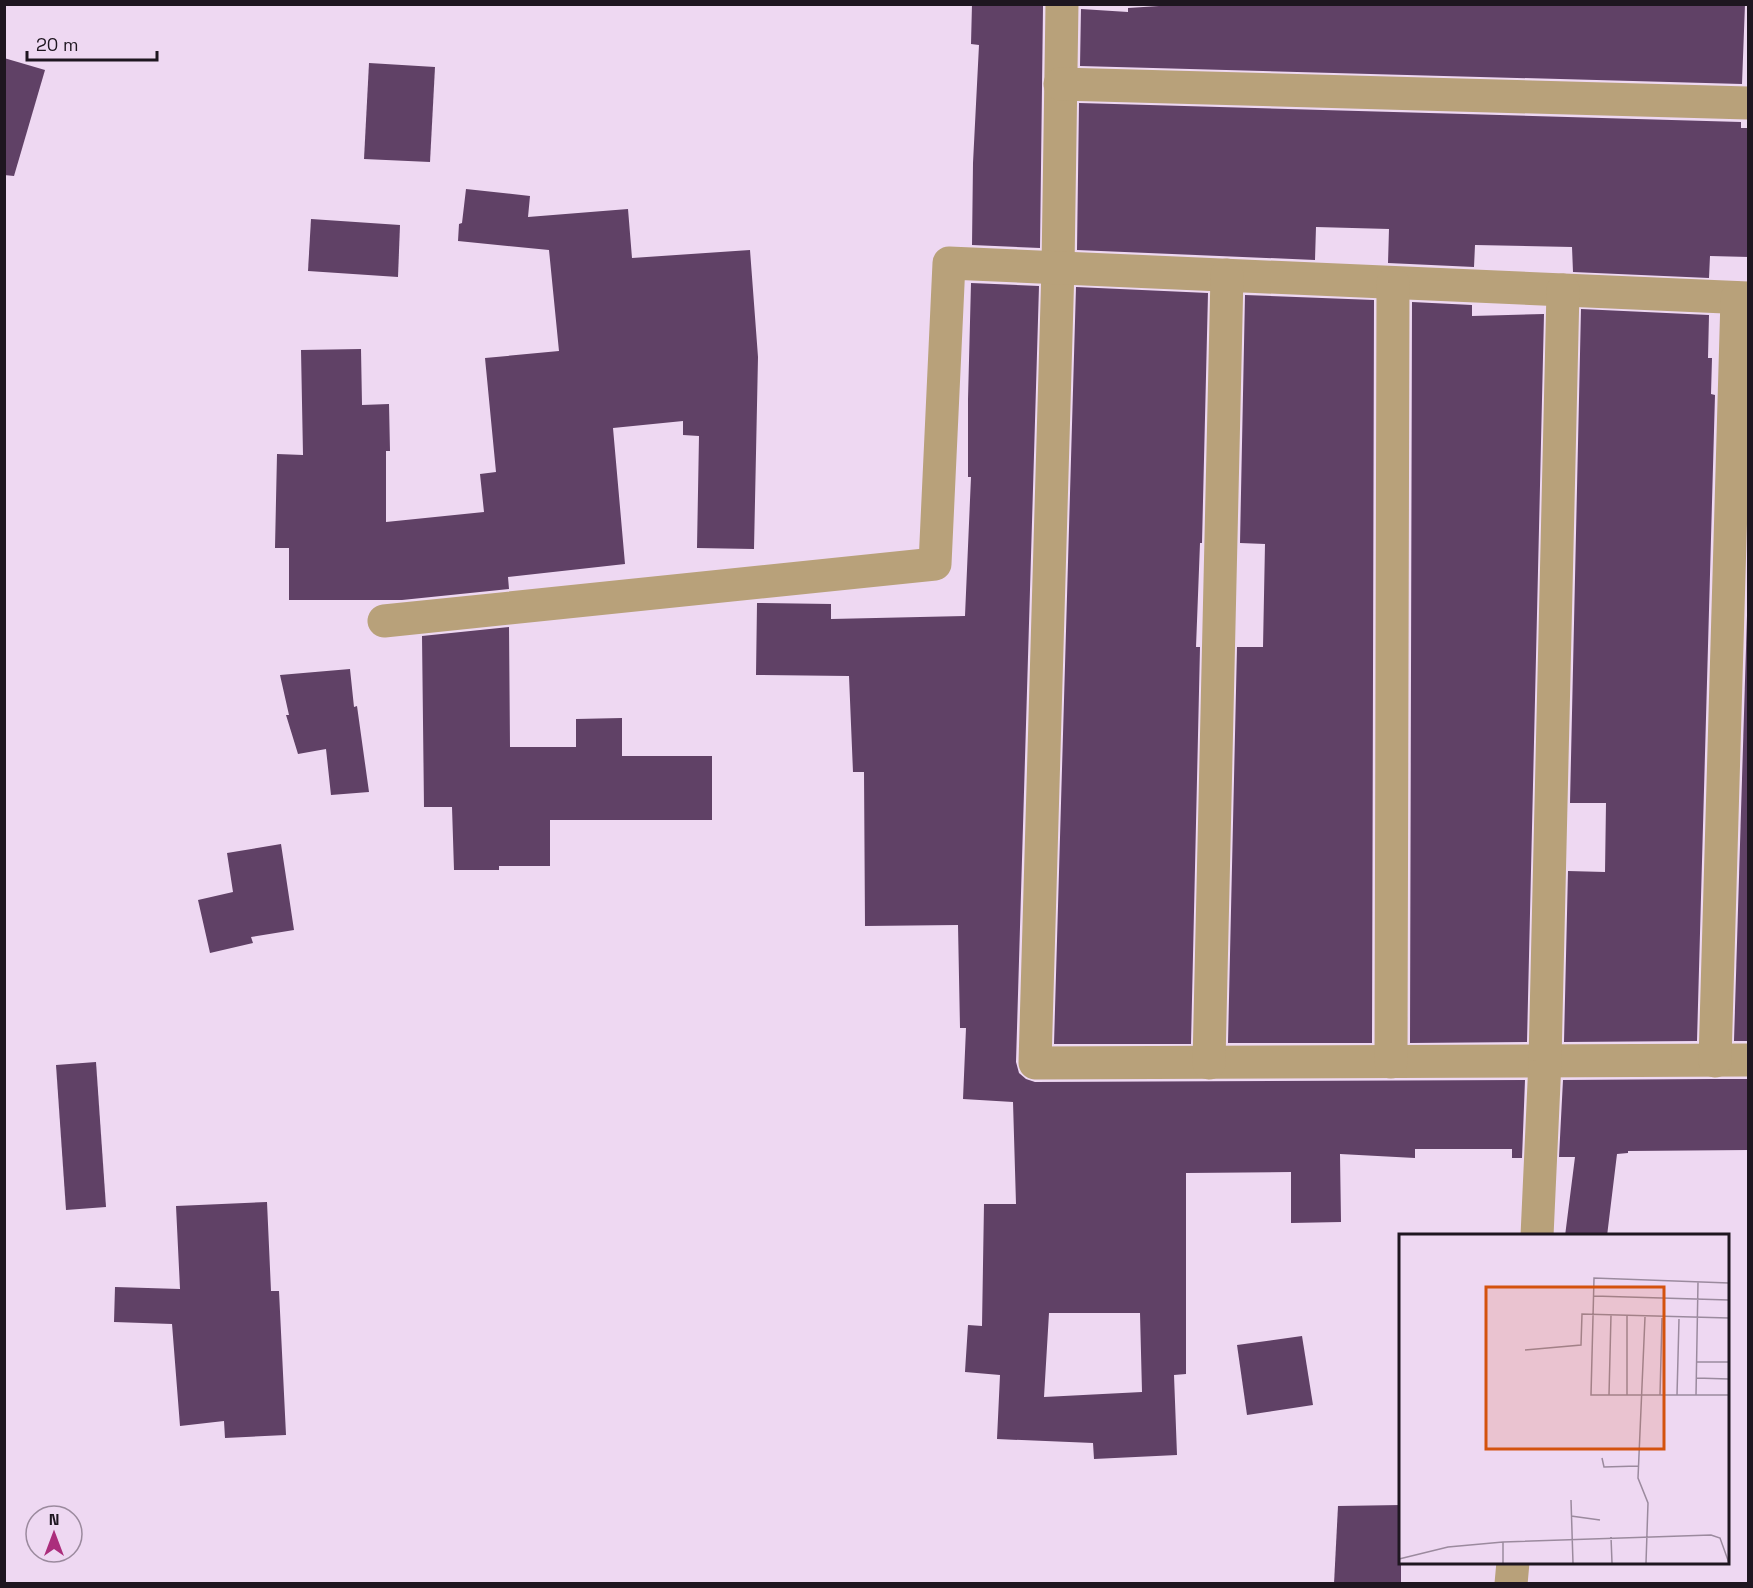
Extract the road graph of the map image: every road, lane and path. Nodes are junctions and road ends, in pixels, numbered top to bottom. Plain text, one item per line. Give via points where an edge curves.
1 (1062, 4) edge
2 (1060, 84) junction
3 (1749, 103) edge
4 (1058, 267) junction
5 (1227, 275) junction
6 (1394, 283) junction
7 (1563, 290) junction
8 (1743, 298) edge
9 (384, 621) dead end
10 (1715, 1060) junction
11 (1749, 1060) edge
12 (1545, 1061) junction
13 (1391, 1062) junction
14 (1209, 1063) junction
15 (1537, 1234) edge
16 (1513, 1564) edge
17 (1511, 1584) edge

1 - 2 street
2 - 3 street
2 - 4 street
4 - 5 street
4 - 9 street via 949,263 935,564
4 - 14 street via 1035,1063
5 - 6 street
5 - 14 street
6 - 7 street
6 - 13 street
7 - 8 street
7 - 12 street
8 - 10 street
10 - 11 street
10 - 12 street
12 - 13 street
12 - 15 street
13 - 14 street
16 - 17 street

